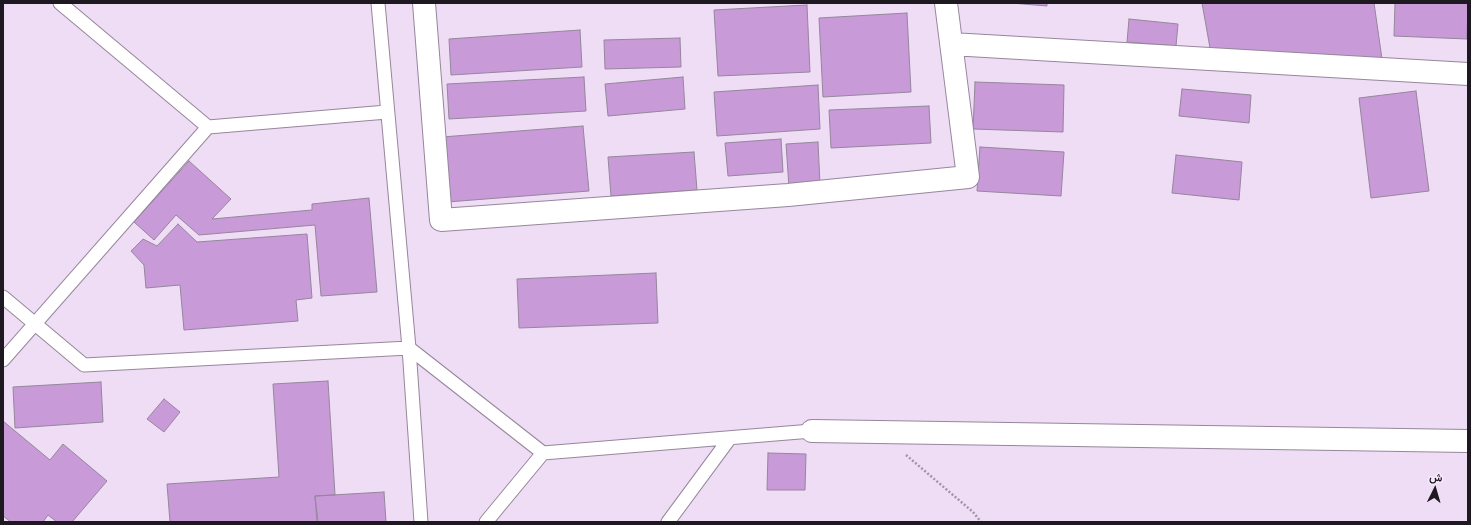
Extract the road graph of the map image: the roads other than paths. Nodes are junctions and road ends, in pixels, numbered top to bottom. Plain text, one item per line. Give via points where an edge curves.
1 (60, 3) edge
2 (378, 3) edge
3 (424, 3) edge
4 (946, 3) edge
5 (951, 44) junction
6 (1468, 74) edge
7 (387, 112) junction
8 (208, 127) junction
9 (3, 298) edge
10 (35, 324) junction
11 (409, 348) junction
12 (3, 360) edge
13 (812, 432) joint
14 (730, 438) junction
15 (1468, 441) edge
16 (543, 453) junction
17 (421, 522) edge
18 (486, 522) edge
19 (668, 522) edge

1 - 8 lane
2 - 7 lane
3 - 5 street via 441,220 788,195 968,177
4 - 5 street
5 - 6 street
7 - 8 lane
7 - 11 lane
8 - 10 lane
9 - 10 lane
10 - 11 lane via 84,365
10 - 12 lane
11 - 16 lane
11 - 17 lane
13 - 14 lane
13 - 15 street
14 - 16 lane
14 - 19 lane
16 - 18 lane

